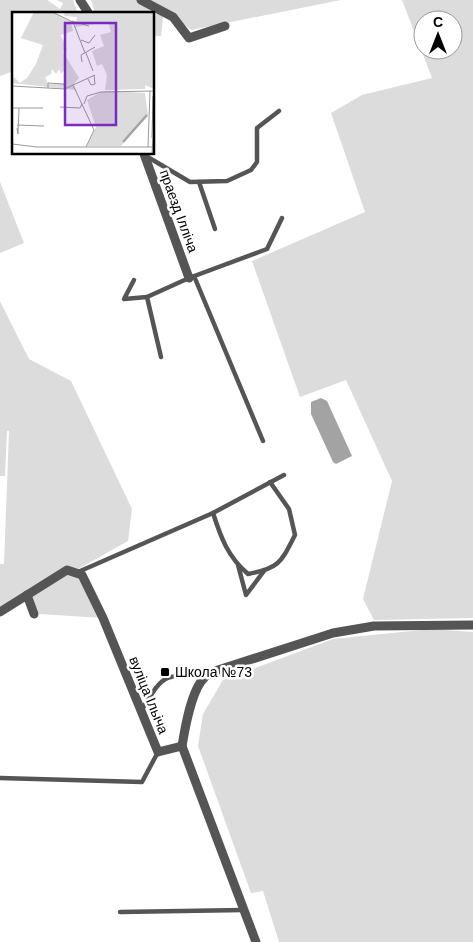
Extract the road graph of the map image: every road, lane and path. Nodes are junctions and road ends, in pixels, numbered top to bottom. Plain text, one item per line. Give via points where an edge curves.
1 (80, 0) edge
2 (141, 0) edge
3 (88, 12) edge
4 (226, 26) dead end
5 (280, 111) dead end
6 (144, 155) edge
7 (199, 182) junction
8 (282, 218) dead end
9 (216, 229) dead end
10 (191, 277) junction
11 (134, 280) dead end
12 (147, 297) junction
13 (161, 356) dead end
14 (263, 441) dead end
15 (284, 475) dead end
16 (270, 482) junction
17 (213, 513) junction
18 (238, 565) junction
19 (264, 571) junction
20 (78, 572) junction
21 (26, 595) junction
22 (0, 612) edge
23 (34, 614) dead end
24 (473, 625) edge
25 (204, 677) junction
26 (141, 711) junction
27 (182, 746) junction
28 (158, 752) junction
29 (0, 778) edge
30 (246, 910) junction
31 (120, 912) dead end
32 (256, 942) edge

1 - 3 street
2 - 4 street via 173,17 189,38
5 - 7 lane via 257,128 259,155 252,170 227,182
6 - 7 lane via 190,182
6 - 10 street, праезд Ілліча
7 - 9 lane
8 - 10 lane via 267,249
10 - 12 lane
10 - 14 lane
11 - 12 lane via 124,299
12 - 13 lane
15 - 16 lane
16 - 17 lane
16 - 19 lane via 289,509 295,535 280,563
17 - 18 lane via 223,544
17 - 20 lane
18 - 19 lane via 248,574
18 - 19 lane via 246,595
20 - 21 street via 67,570
20 - 26 street, вуліца Ільіча via 103,618
21 - 22 street
21 - 23 street
24 - 25 street via 374,626 333,633
25 - 26 lane via 174,674 157,686
25 - 27 street via 192,700
26 - 28 street, вуліца Ільіча
27 - 28 street, вуліца Ільіча
27 - 30 street, вуліца Ільіча
28 - 29 lane via 142,782
30 - 31 lane
30 - 32 street, вуліца Ільіча

